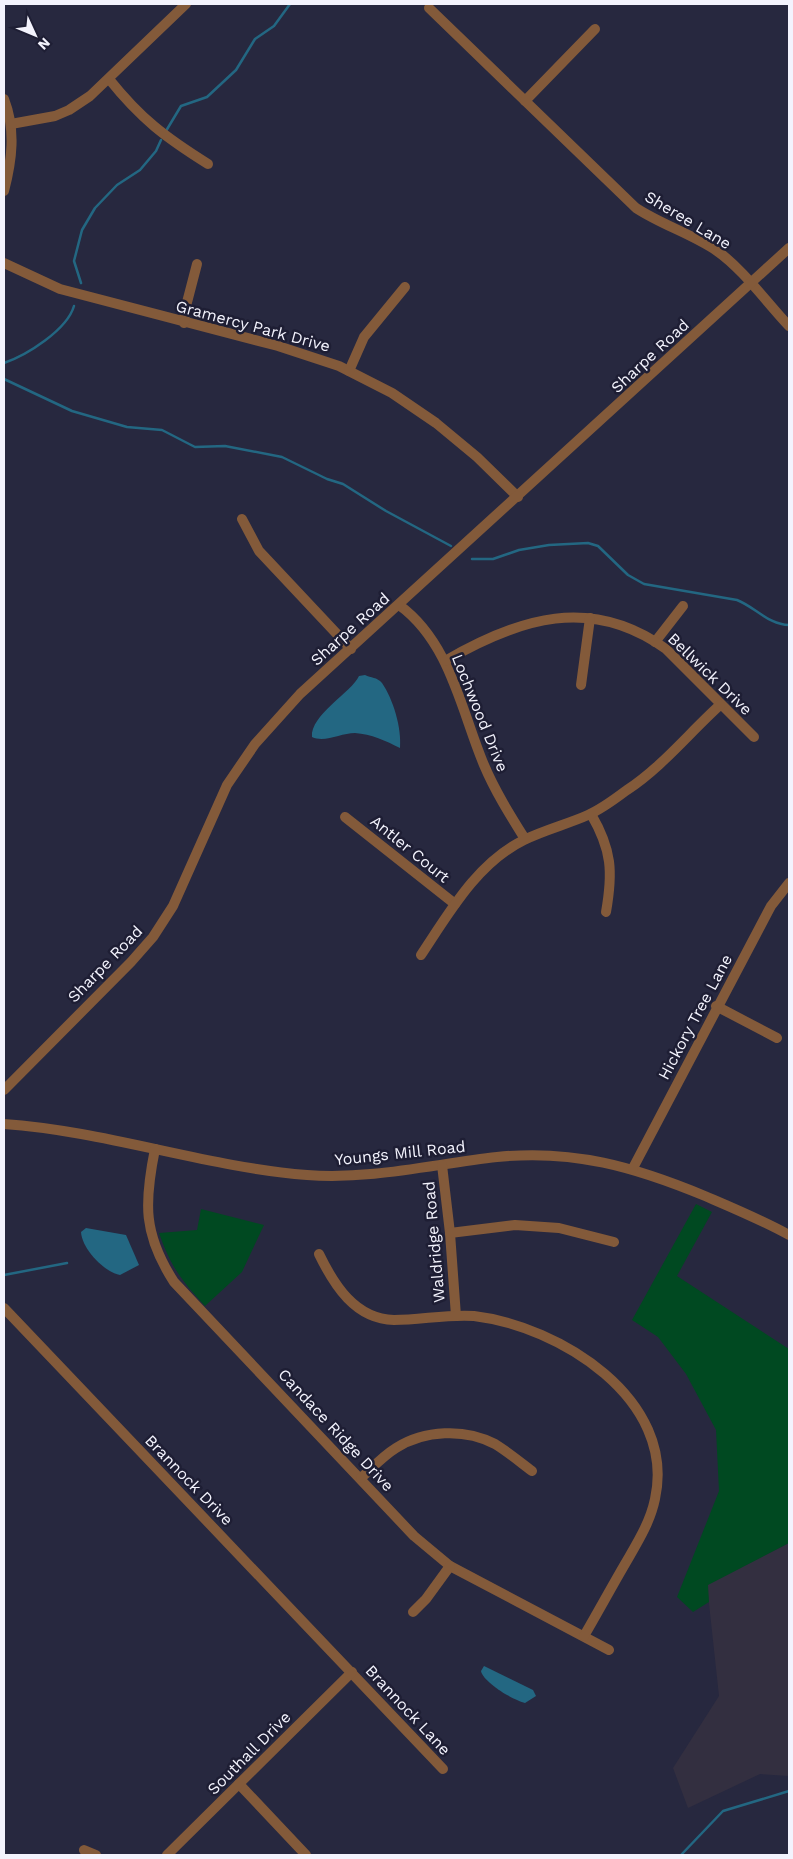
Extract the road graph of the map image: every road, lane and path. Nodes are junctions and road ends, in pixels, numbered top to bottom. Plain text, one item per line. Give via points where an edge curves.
1 (186, 4) edge
2 (429, 8) dead end
3 (595, 29) dead end
4 (109, 79) junction
5 (4, 100) edge
6 (525, 101) junction
7 (11, 124) junction
8 (208, 164) dead end
9 (4, 191) edge
10 (789, 248) edge
11 (4, 263) edge
12 (197, 264) dead end
13 (750, 284) junction
14 (405, 287) dead end
15 (184, 322) junction
16 (789, 326) edge
17 (349, 371) junction
18 (518, 497) junction
19 (242, 519) dead end
20 (399, 605) junction
21 (683, 606) dead end
22 (590, 618) junction
23 (656, 642) junction
24 (351, 649) junction
25 (445, 661) junction
26 (582, 685) dead end
27 (720, 705) junction
28 (754, 737) dead end
29 (591, 814) junction
30 (346, 817) dead end
31 (525, 839) junction
32 (789, 884) edge
33 (455, 904) junction
34 (606, 912) dead end
35 (421, 955) dead end
36 (716, 1006) junction
37 (777, 1038) dead end
38 (4, 1090) edge
39 (4, 1124) edge
40 (155, 1149) junction
41 (442, 1165) junction
42 (633, 1168) junction
43 (450, 1234) junction
44 (789, 1235) edge
45 (614, 1242) dead end
46 (318, 1254) dead end
47 (4, 1308) edge
48 (456, 1316) junction
49 (532, 1471) dead end
50 (361, 1478) junction
51 (450, 1566) junction
52 (413, 1612) dead end
53 (584, 1636) junction
54 (609, 1650) dead end
55 (352, 1672) junction
56 (443, 1769) dead end
57 (239, 1784) junction
58 (84, 1850) dead end
59 (96, 1855) edge
60 (167, 1855) edge
61 (306, 1855) edge

1 - 4 street
2 - 6 street, Sheree Lane
3 - 6 street
4 - 7 street via 69,110 55,116
4 - 8 street via 130,105 160,132
5 - 7 street
6 - 13 street, Sheree Lane via 636,208 719,252
7 - 9 street via 10,170
10 - 13 street, Sharpe Road
11 - 15 street, Gramercy Park Drive via 60,289
12 - 15 street
13 - 16 street, Sheree Lane
13 - 18 street, Sharpe Road
14 - 17 street via 364,337
15 - 17 street, Gramercy Park Drive via 278,346
17 - 18 street, Gramercy Park Drive via 392,394 436,424 477,457
18 - 20 street, Sharpe Road
19 - 24 street via 259,551
20 - 24 street, Sharpe Road
20 - 25 street, Lochwood Drive via 425,629
21 - 23 street
22 - 23 street, Bellwick Drive via 621,626
22 - 25 street, Bellwick Drive via 569,616 528,622
22 - 26 street
23 - 27 street, Bellwick Drive via 680,662
24 - 38 street, Sharpe Road via 275,720 240,764 212,815 173,906 153,937
25 - 31 street, Lochwood Drive via 491,782
27 - 28 street, Bellwick Drive
27 - 29 street via 645,777
29 - 31 street
29 - 34 street via 609,855 612,882
30 - 33 street, Antler Court
31 - 33 street via 480,873
32 - 36 street, Hickory Tree Lane via 771,906
33 - 35 street
36 - 37 street
36 - 42 street, Hickory Tree Lane
39 - 40 street, Youngs Mill Road via 60,1130
40 - 41 street, Youngs Mill Road via 308,1175 357,1175
40 - 50 street, Candace Ridge Drive via 146,1201 148,1222 164,1266 174,1282
41 - 42 street, Youngs Mill Road via 537,1155 585,1158
41 - 43 street, Waldridge Road
42 - 44 street, Youngs Mill Road via 727,1205
43 - 45 street via 515,1225 559,1228
43 - 48 street, Waldridge Road
46 - 48 street via 332,1282 345,1296 358,1308 377,1317 394,1320
47 - 55 street, Brannock Drive
48 - 53 street via 474,1316 520,1326 562,1345 618,1385 649,1429 658,1480 650,1518
49 - 50 street via 483,1439 469,1434 441,1433 417,1438 396,1448
50 - 51 street, Candace Ridge Drive via 414,1536
51 - 52 street
51 - 53 street, Candace Ridge Drive
53 - 54 street, Candace Ridge Drive
55 - 56 street, Brannock Lane
55 - 57 street, Southall Drive
57 - 60 street, Southall Drive
57 - 61 street
58 - 59 street

